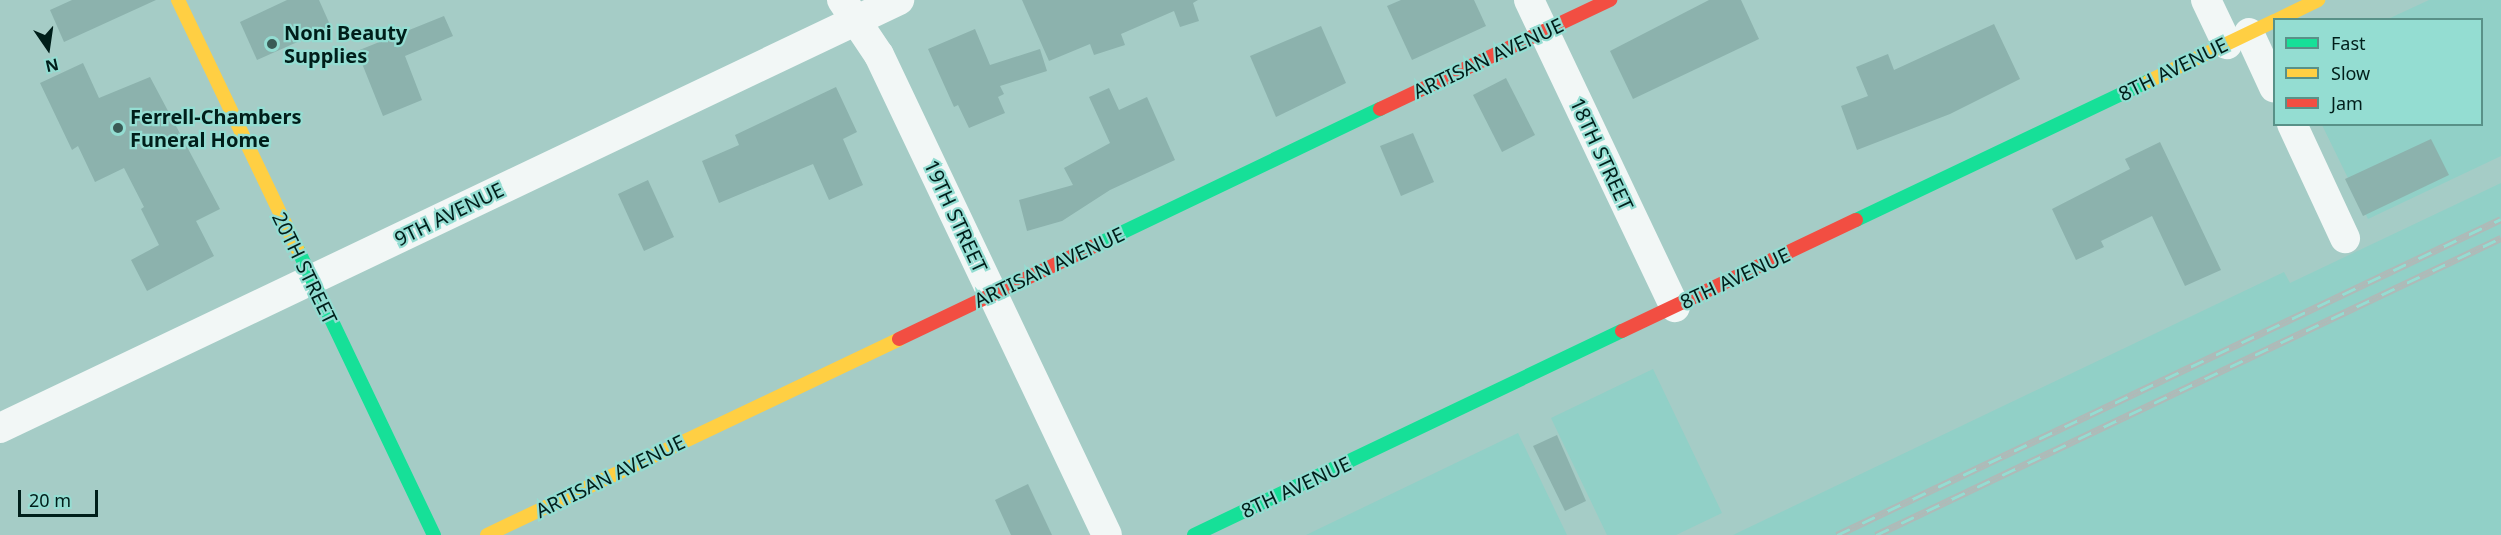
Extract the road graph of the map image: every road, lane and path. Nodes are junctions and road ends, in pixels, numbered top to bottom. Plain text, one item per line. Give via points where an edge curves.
1 (178, 0) edge
2 (899, 0) edge
3 (1529, 0) edge
4 (1610, 0) edge
5 (2206, 0) edge
6 (2318, 0) edge
7 (850, 10) edge
8 (2280, 18) edge
9 (2273, 21) edge
10 (2257, 29) edge
11 (1544, 32) junction
12 (2273, 84) edge
13 (2293, 126) edge
14 (2345, 238) dead end
15 (311, 280) junction
16 (993, 294) junction
17 (1675, 307) junction
18 (0, 428) edge
19 (434, 535) edge
20 (487, 535) edge
21 (1107, 535) edge
22 (1194, 535) edge

1 - 15 main road, 20TH STREET
2 - 7 street, 9TH AVENUE
3 - 11 street, 18TH STREET
4 - 11 main road, ARTISAN AVENUE
5 - 10 street
6 - 8 main road, 8TH AVENUE
7 - 15 street, 9TH AVENUE
7 - 16 street, 19TH STREET via 879,55
9 - 10 main road, 8TH AVENUE
10 - 12 street
10 - 17 main road, 8TH AVENUE
11 - 16 main road, ARTISAN AVENUE
11 - 17 street, 18TH STREET
13 - 14 street
15 - 18 street, 9TH AVENUE
15 - 19 main road, 20TH STREET
16 - 20 main road, ARTISAN AVENUE
16 - 21 street, 19TH STREET
17 - 22 main road, 8TH AVENUE

